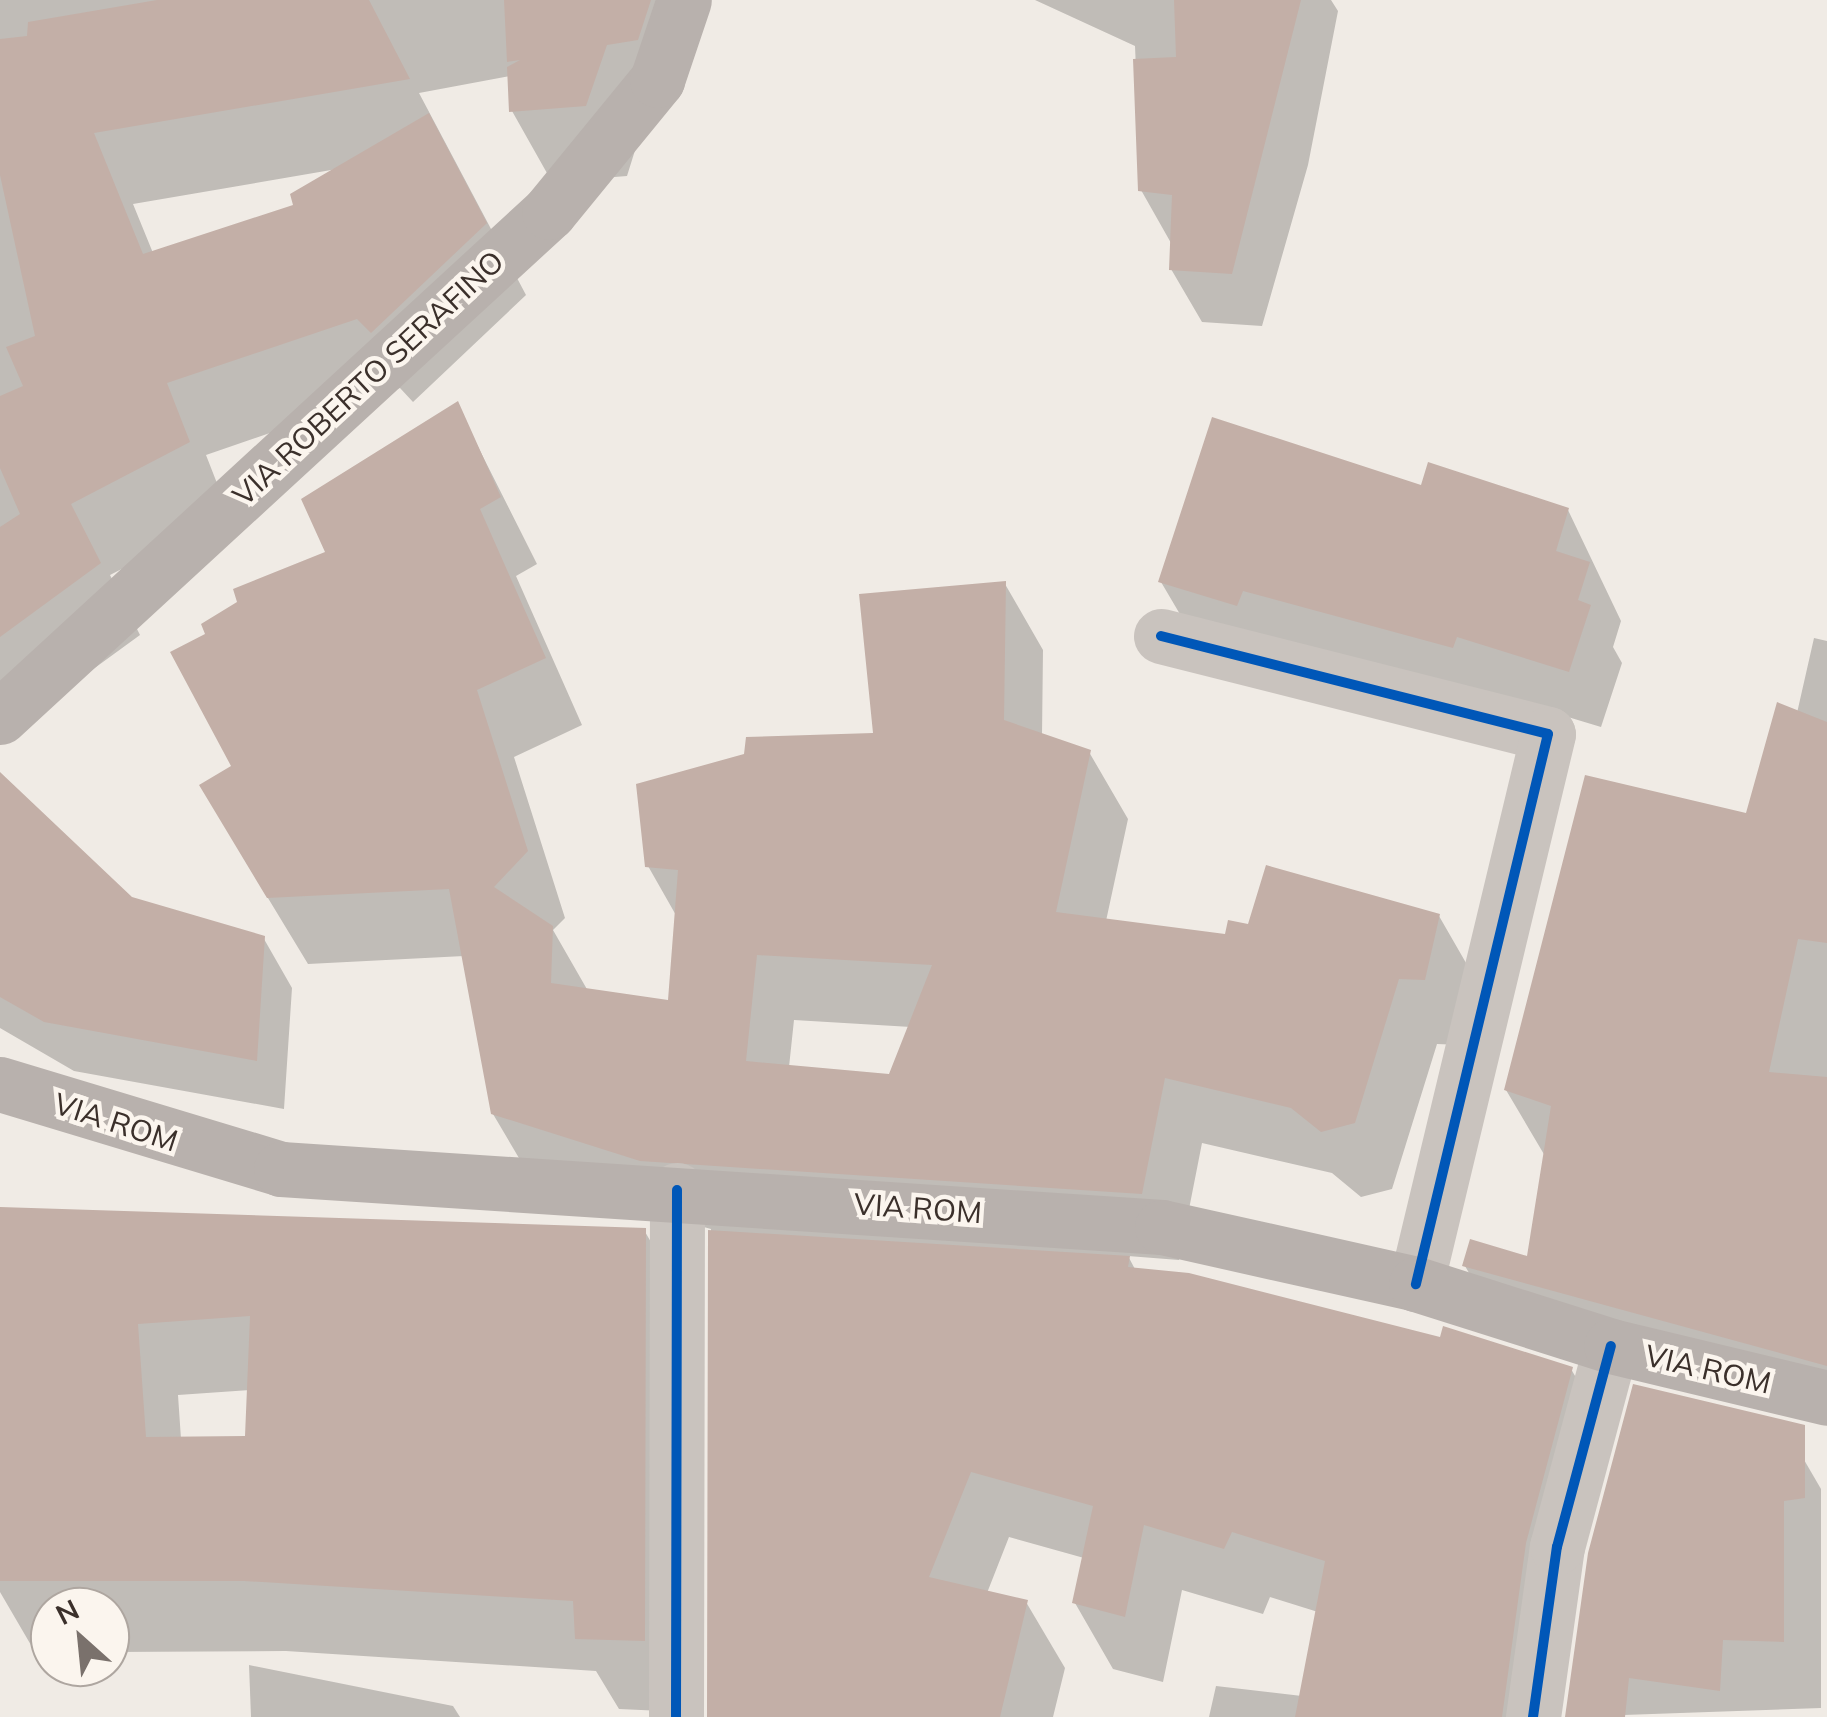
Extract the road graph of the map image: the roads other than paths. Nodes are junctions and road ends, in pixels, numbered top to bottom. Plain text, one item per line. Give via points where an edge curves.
1 (684, 0) edge
2 (1161, 636) dead end
3 (0, 717) edge
4 (0, 1084) edge
5 (677, 1190) junction
6 (1416, 1284) junction
7 (1611, 1346) junction
8 (1827, 1398) edge
9 (676, 1717) edge
10 (1534, 1717) edge

1 - 3 main road, VIA ROBERTO SERAFINO via 657,80 549,212
2 - 6 street via 1548,734
4 - 5 main road, VIA ROM via 281,1169
5 - 6 main road, VIA ROM via 1162,1227
5 - 9 street
6 - 7 main road, VIA ROM
7 - 8 main road, VIA ROM
7 - 10 street via 1557,1547

